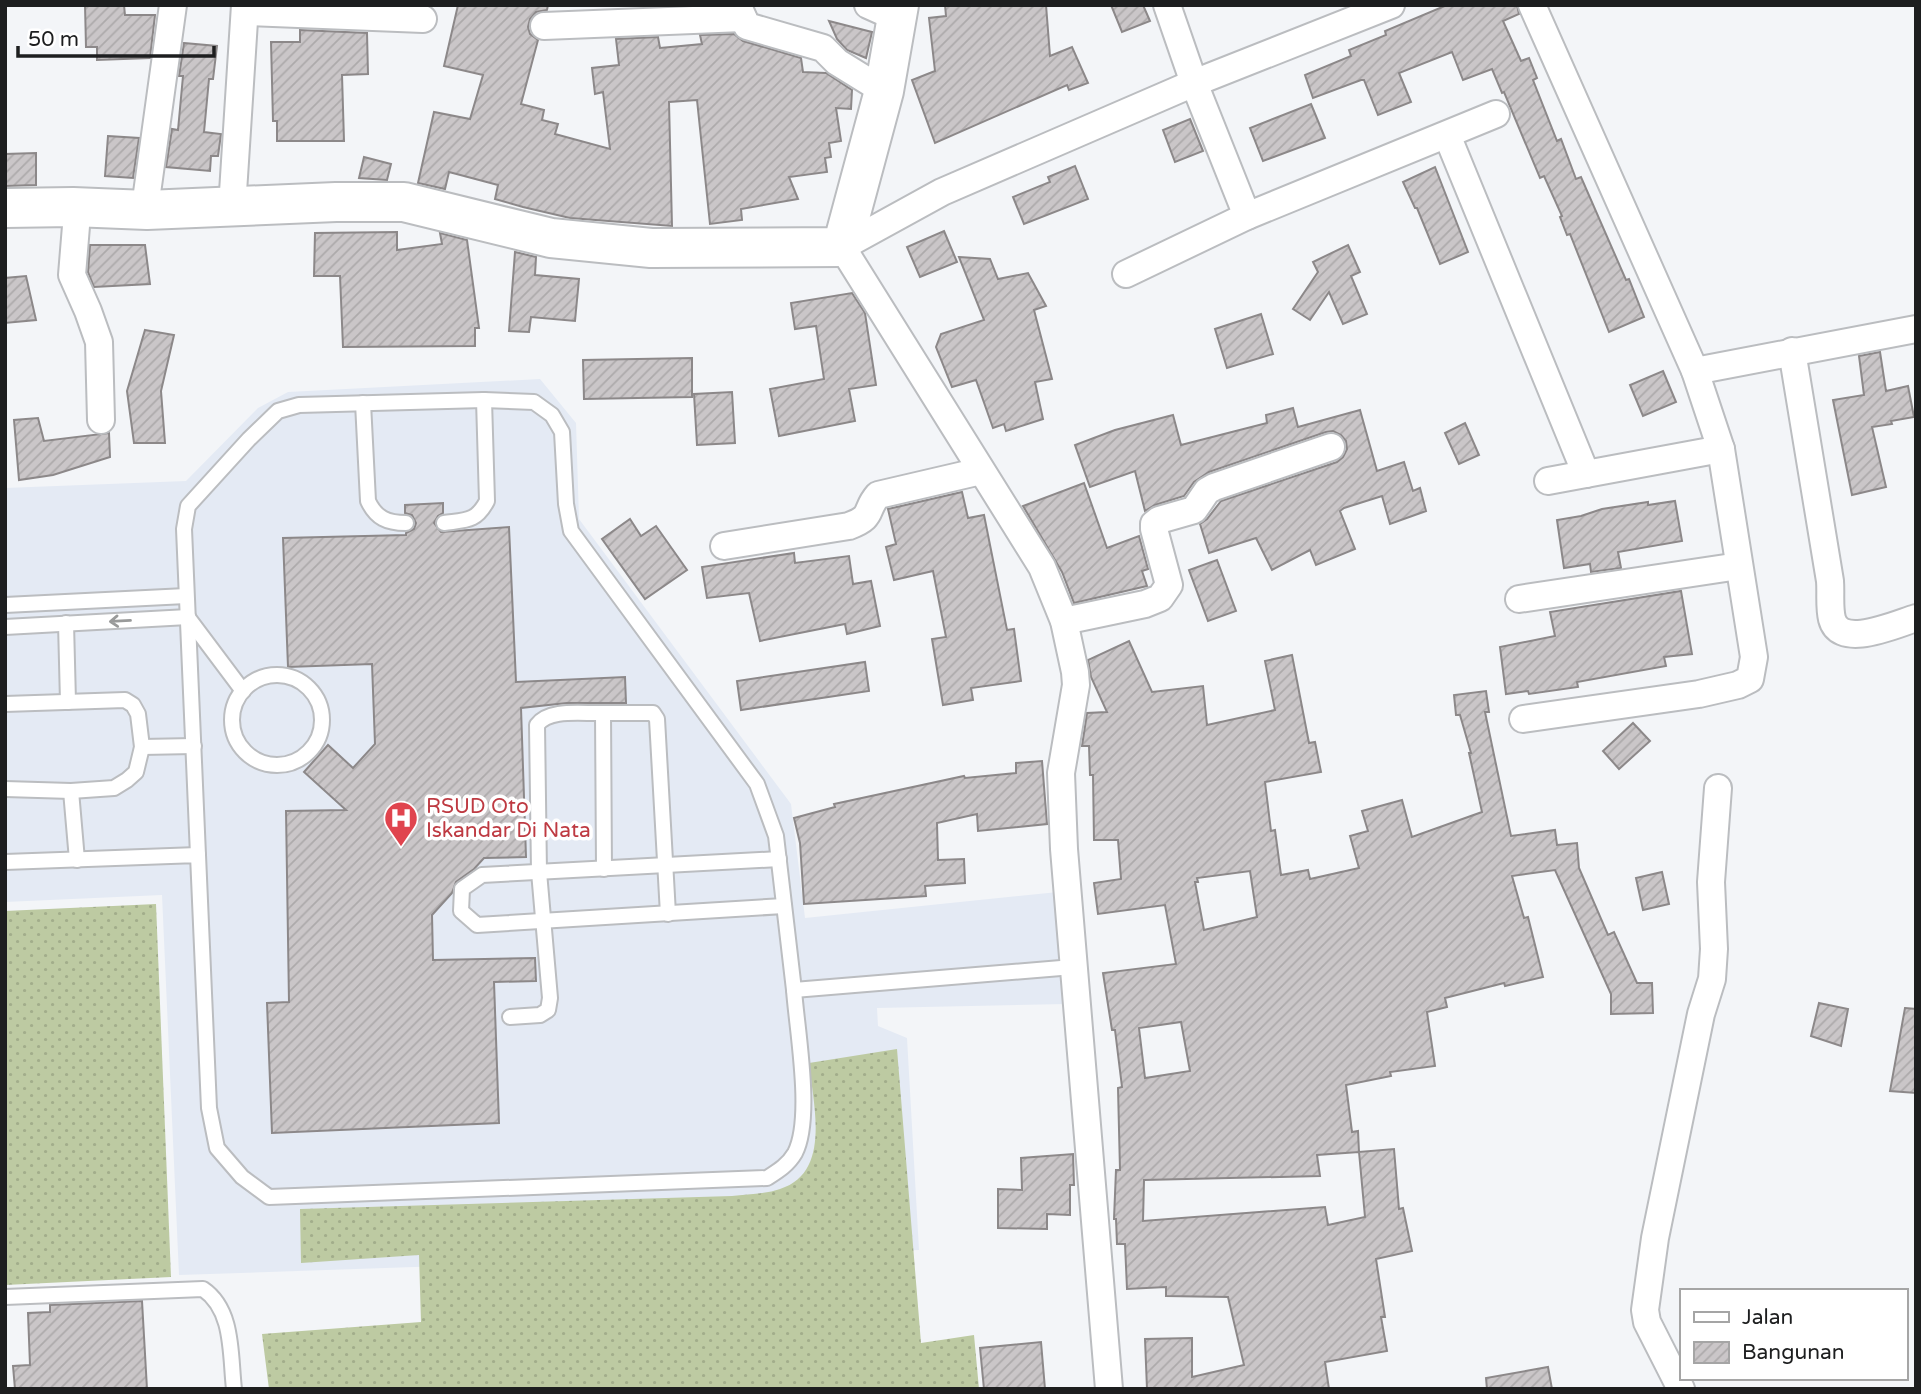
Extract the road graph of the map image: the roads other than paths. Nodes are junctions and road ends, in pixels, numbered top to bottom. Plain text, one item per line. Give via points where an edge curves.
1 (173, 5) edge
2 (1167, 5) edge
3 (1391, 5) edge
4 (1532, 5) edge
5 (245, 8) edge
6 (888, 9) edge
7 (740, 12) edge
8 (423, 19) dead end
9 (544, 26) dead end
10 (1194, 83) junction
11 (884, 91) junction
12 (1496, 114) dead end
13 (1447, 135) junction
14 (73, 207) junction
15 (5, 208) edge
16 (232, 208) junction
17 (147, 210) junction
18 (1247, 216) junction
19 (842, 247) junction
20 (1126, 274) dead end
21 (1916, 329) edge
22 (1792, 351) junction
23 (1695, 371) junction
24 (484, 400) junction
25 (363, 403) junction
26 (101, 420) dead end
27 (1331, 446) dead end
28 (1721, 449) junction
29 (981, 471) junction
30 (1586, 474) junction
31 (1548, 481) dead end
32 (406, 523) dead end
33 (444, 523) dead end
34 (724, 546) dead end
35 (1739, 566) junction
36 (186, 596) junction
37 (1519, 599) dead end
38 (5, 605) edge
39 (188, 617) junction
40 (1916, 618) edge
41 (1064, 621) junction
42 (66, 623) junction
43 (5, 626) edge
44 (243, 691) junction
45 (68, 702) junction
46 (5, 704) edge
47 (603, 713) junction
48 (1523, 719) dead end
49 (194, 746) junction
50 (142, 747) junction
51 (1718, 788) dead end
52 (5, 789) edge
53 (71, 791) junction
54 (198, 855) junction
55 (77, 859) junction
56 (779, 859) junction
57 (5, 862) edge
58 (666, 867) junction
59 (604, 869) junction
60 (539, 872) junction
61 (784, 906) junction
62 (668, 914) junction
63 (544, 922) junction
64 (1073, 967) junction
65 (794, 990) junction
66 (510, 1017) dead end
67 (5, 1297) edge
68 (234, 1389) edge
69 (1109, 1389) edge
70 (1681, 1389) edge

1 - 17 street
2 - 10 street
3 - 10 street
4 - 23 street
5 - 8 street
5 - 16 street
6 - 11 street
7 - 9 street
7 - 11 street via 747,26 823,48
10 - 18 street
10 - 19 street via 942,192
11 - 19 street
12 - 13 street
13 - 18 street
13 - 30 street
14 - 15 street
14 - 17 street
14 - 26 street via 72,275 99,342
16 - 17 street
16 - 19 street via 404,202 551,238 651,248
18 - 20 street
19 - 29 street
21 - 22 street
22 - 23 street
22 - 40 street via 1836,628 1863,634
23 - 28 street
24 - 25 lane
24 - 33 lane via 487,501 472,519
24 - 56 lane via 534,402 552,415 562,432 571,531 757,784 776,836
25 - 32 lane via 368,501 374,513 389,523
25 - 36 lane via 299,405 278,411 248,439 188,506 184,528
27 - 41 street via 1214,487 1194,510 1154,524 1169,586 1160,598
28 - 30 street
28 - 35 street
29 - 34 street via 878,495 870,514 849,526
29 - 41 street via 1042,567
30 - 31 street
35 - 37 street
35 - 48 street via 1754,657 1750,679 1699,694
36 - 38 lane
36 - 39 lane
39 -> 42 lane
39 - 44 lane
39 - 49 lane
41 - 64 street via 1076,685 1061,773
42 - 43 lane
42 - 45 lane
44 - 44 lane via 236,703 234,731 248,755 275,765 302,757 313,747 321,726 319,704 299,681 270,676
45 - 46 lane
45 - 50 lane via 125,700 138,714
47 - 58 lane via 656,716
47 - 59 lane
47 - 60 lane via 549,715 537,725
49 - 50 lane
49 - 54 lane
50 - 53 lane via 136,772 127,780 114,788
51 - 70 street via 1711,882 1712,979 1655,1238 1645,1310
52 - 53 lane
53 - 55 lane
54 - 55 lane
54 - 65 lane via 209,1108 217,1148 242,1177 269,1197 767,1178 785,1167 796,1152 804,1113
55 - 57 lane
56 - 58 lane
56 - 61 lane
58 - 59 lane
58 - 62 lane
59 - 60 lane
60 - 63 lane
60 - 63 lane via 482,876 462,889 461,911 477,925
61 - 62 lane
61 - 65 lane
62 - 63 lane
63 - 66 lane via 548,1010
64 - 65 lane
64 - 69 street
67 - 68 lane via 203,1289 216,1297 226,1317

